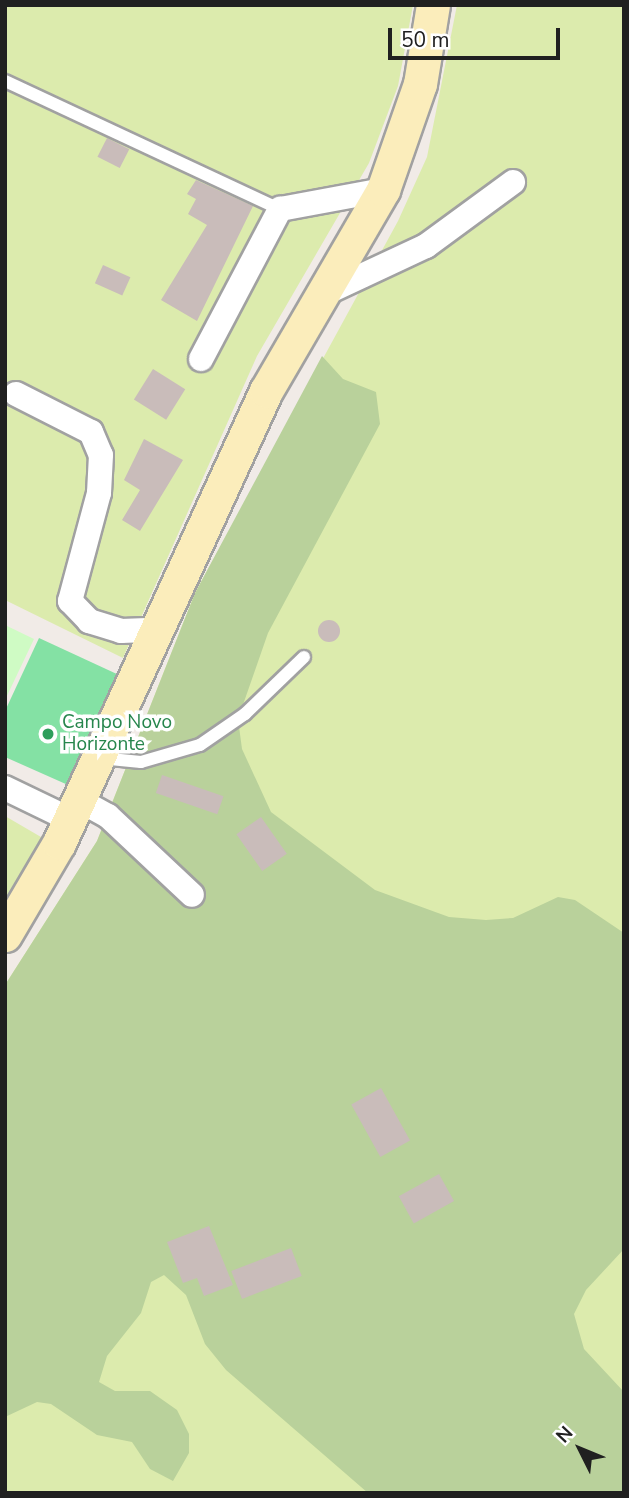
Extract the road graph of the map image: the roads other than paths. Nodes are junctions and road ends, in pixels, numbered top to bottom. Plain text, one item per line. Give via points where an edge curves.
1 (433, 5) edge
2 (5, 81) edge
3 (513, 182) dead end
4 (383, 190) junction
5 (280, 209) junction
6 (321, 295) junction
7 (201, 359) dead end
8 (16, 394) dead end
9 (154, 630) junction
10 (304, 657) dead end
11 (96, 758) junction
12 (5, 788) edge
13 (74, 810) junction
14 (192, 895) dead end
15 (5, 935) edge

1 - 4 main road via 420,84
2 - 5 lane
3 - 6 street via 426,246
4 - 5 street
4 - 6 main road
5 - 7 street
6 - 9 main road via 253,415
8 - 9 street via 91,432 101,455 99,493 70,601 89,621 121,631
9 - 11 main road
10 - 11 lane via 245,713 200,745 141,762
11 - 13 main road
12 - 13 street
13 - 14 street via 108,816
13 - 15 main road

